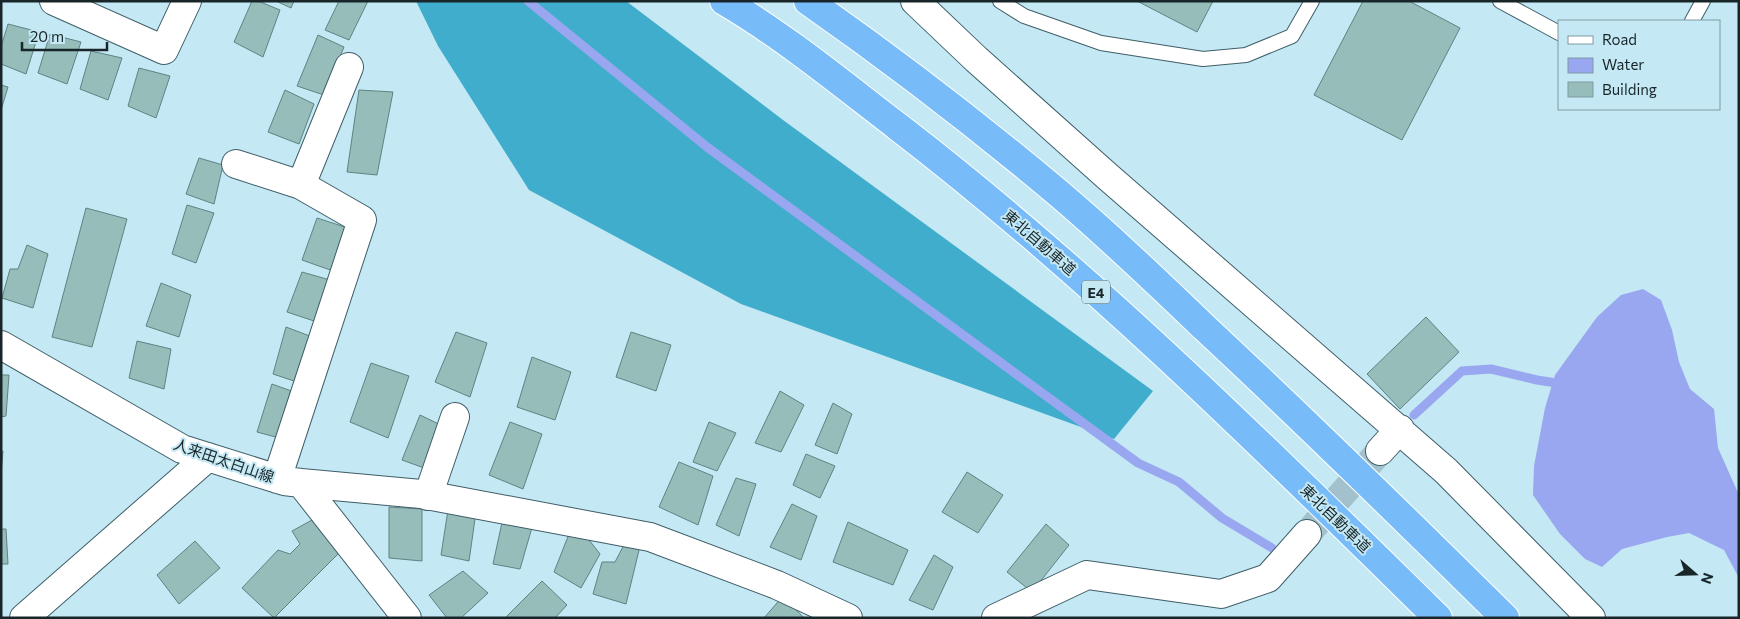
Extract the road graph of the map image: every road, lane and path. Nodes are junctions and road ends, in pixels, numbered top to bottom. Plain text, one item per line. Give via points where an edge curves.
1 (54, 1) edge
2 (187, 1) edge
3 (724, 1) edge
4 (808, 1) edge
5 (915, 1) edge
6 (1000, 1) edge
7 (1312, 1) edge
8 (1500, 1) edge
9 (1703, 1) edge
10 (1693, 20) edge
11 (1558, 32) edge
12 (349, 67) dead end
13 (236, 164) dead end
14 (300, 185) junction
15 (1, 345) edge
16 (455, 417) dead end
17 (1400, 429) junction
18 (1380, 451) tunnel mouth
19 (208, 457) junction
20 (289, 481) junction
21 (428, 496) junction
22 (1307, 534) tunnel mouth
23 (24, 618) edge
24 (407, 618) edge
25 (848, 618) edge
26 (996, 618) edge
27 (1438, 618) edge
28 (1505, 618) edge
29 (1591, 618) edge

1 - 2 street via 164,50
3 - 27 highway, 東北自動車道 / E4 via 843,84 1028,231 1130,321
4 - 28 highway via 948,104 1058,193 1312,428
5 - 17 street via 1107,176
6 - 7 lane via 1024,16 1101,43 1204,59 1246,55 1292,36
8 - 11 lane
9 - 10 lane
12 - 14 street
13 - 14 street
14 - 20 street via 362,220
15 - 19 street, 人来田太白山線 via 182,449
16 - 21 street
17 - 18 street
17 - 29 street via 1446,471
19 - 20 street, 人来田太白山線
19 - 23 street
20 - 21 street, 人来田太白山線
20 - 24 street
21 - 25 street, 人来田太白山線 via 650,537 777,585
22 - 26 street via 1268,578 1221,594 1087,575

